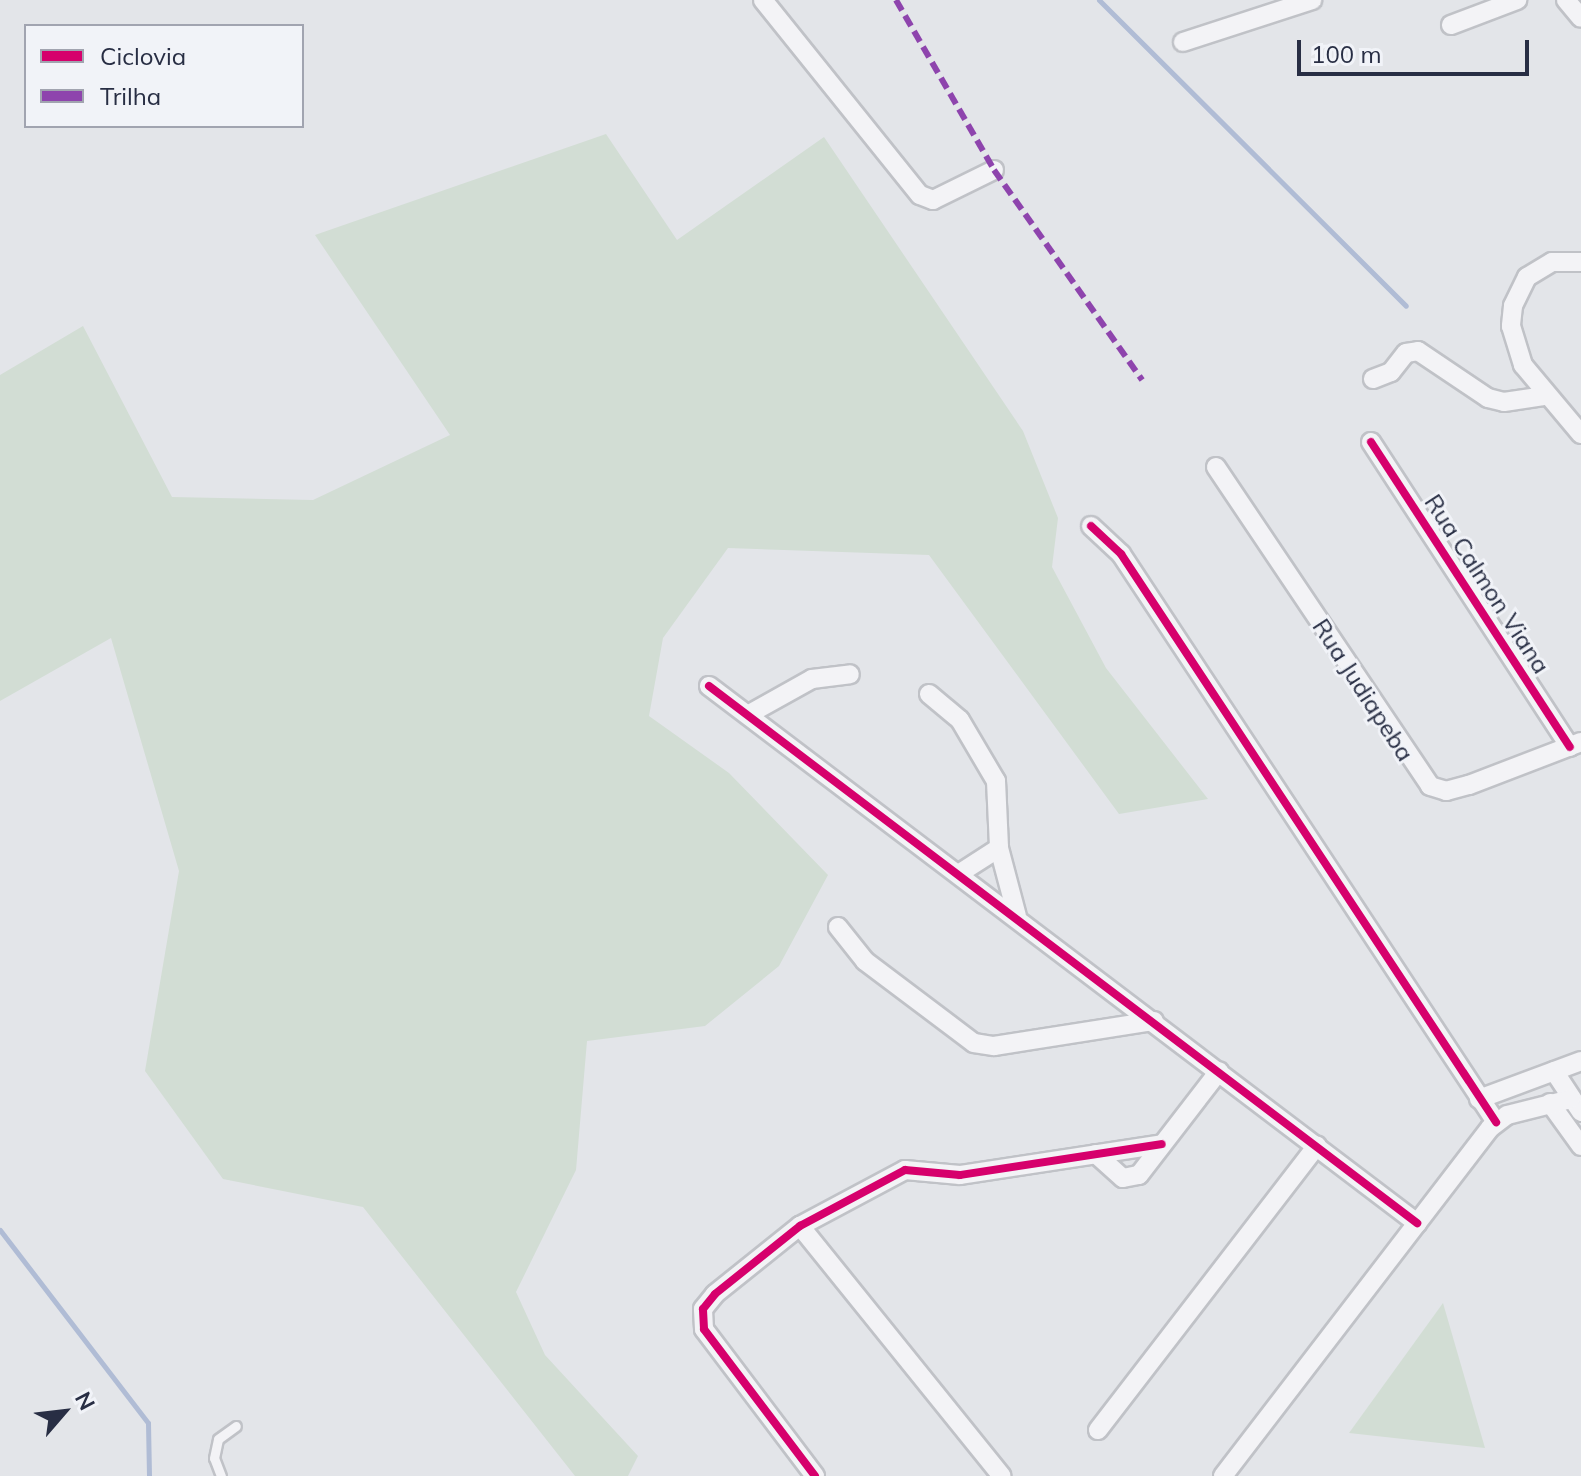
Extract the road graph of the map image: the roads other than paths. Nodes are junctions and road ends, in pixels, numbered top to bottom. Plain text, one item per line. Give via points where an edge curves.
1 (763, 0) edge
2 (1312, 0) edge
3 (1517, 0) edge
4 (1566, 0) edge
5 (1581, 18) edge
6 (1451, 25) dead end
7 (1183, 42) dead end
8 (994, 170) dead end
9 (1581, 262) edge
10 (1373, 379) dead end
11 (1544, 396) junction
12 (1581, 434) edge
13 (1371, 442) dead end
14 (1216, 467) dead end
15 (1091, 526) dead end
16 (850, 674) dead end
17 (709, 686) dead end
18 (929, 694) dead end
19 (751, 713) junction
20 (1576, 744) edge
21 (999, 848) junction
22 (960, 873) junction
23 (1017, 916) junction
24 (838, 927) dead end
25 (1154, 1021) junction
26 (1581, 1061) edge
27 (1219, 1071) junction
28 (1554, 1071) junction
29 (1479, 1099) junction
30 (1550, 1103) junction
31 (1576, 1106) edge
32 (1496, 1122) junction
33 (1162, 1144) junction
34 (1317, 1146) junction
35 (1581, 1146) edge
36 (1096, 1154) junction
37 (1417, 1223) junction
38 (800, 1226) junction
39 (236, 1426) dead end
40 (1098, 1430) dead end
41 (221, 1476) edge
42 (815, 1476) edge
43 (1002, 1476) edge
44 (1223, 1476) edge

1 - 8 street via 920,195 933,200
2 - 7 street
3 - 6 street
4 - 5 street
9 - 11 street via 1538,268 1527,277 1513,306 1513,344
10 - 11 street via 1391,372 1406,353 1418,351 1488,398 1504,402
11 - 12 street
13 - 20 street, Rua Calmon Viana
14 - 20 street, Rua Judiapeba via 1430,786 1446,791 1469,785
15 - 29 street via 1121,554
16 - 19 street via 812,679
17 - 19 street
18 - 21 street via 960,720 996,781
19 - 22 street
21 - 22 street
21 - 23 street
22 - 23 street
23 - 25 street
24 - 25 street via 865,961 974,1043 994,1046
25 - 27 street
26 - 28 street
27 - 33 street
27 - 34 street
28 - 29 street
28 - 31 street
29 - 32 street
30 - 31 street
30 - 32 street
30 - 35 street
32 - 37 street
33 - 36 street
33 - 36 street via 1145,1169 1129,1179
34 - 37 street
34 - 40 street
36 - 38 street via 960,1175 905,1170
37 - 44 street
38 - 42 street via 715,1294 703,1309 704,1329
38 - 43 street
39 - 41 lane via 218,1439 214,1458

